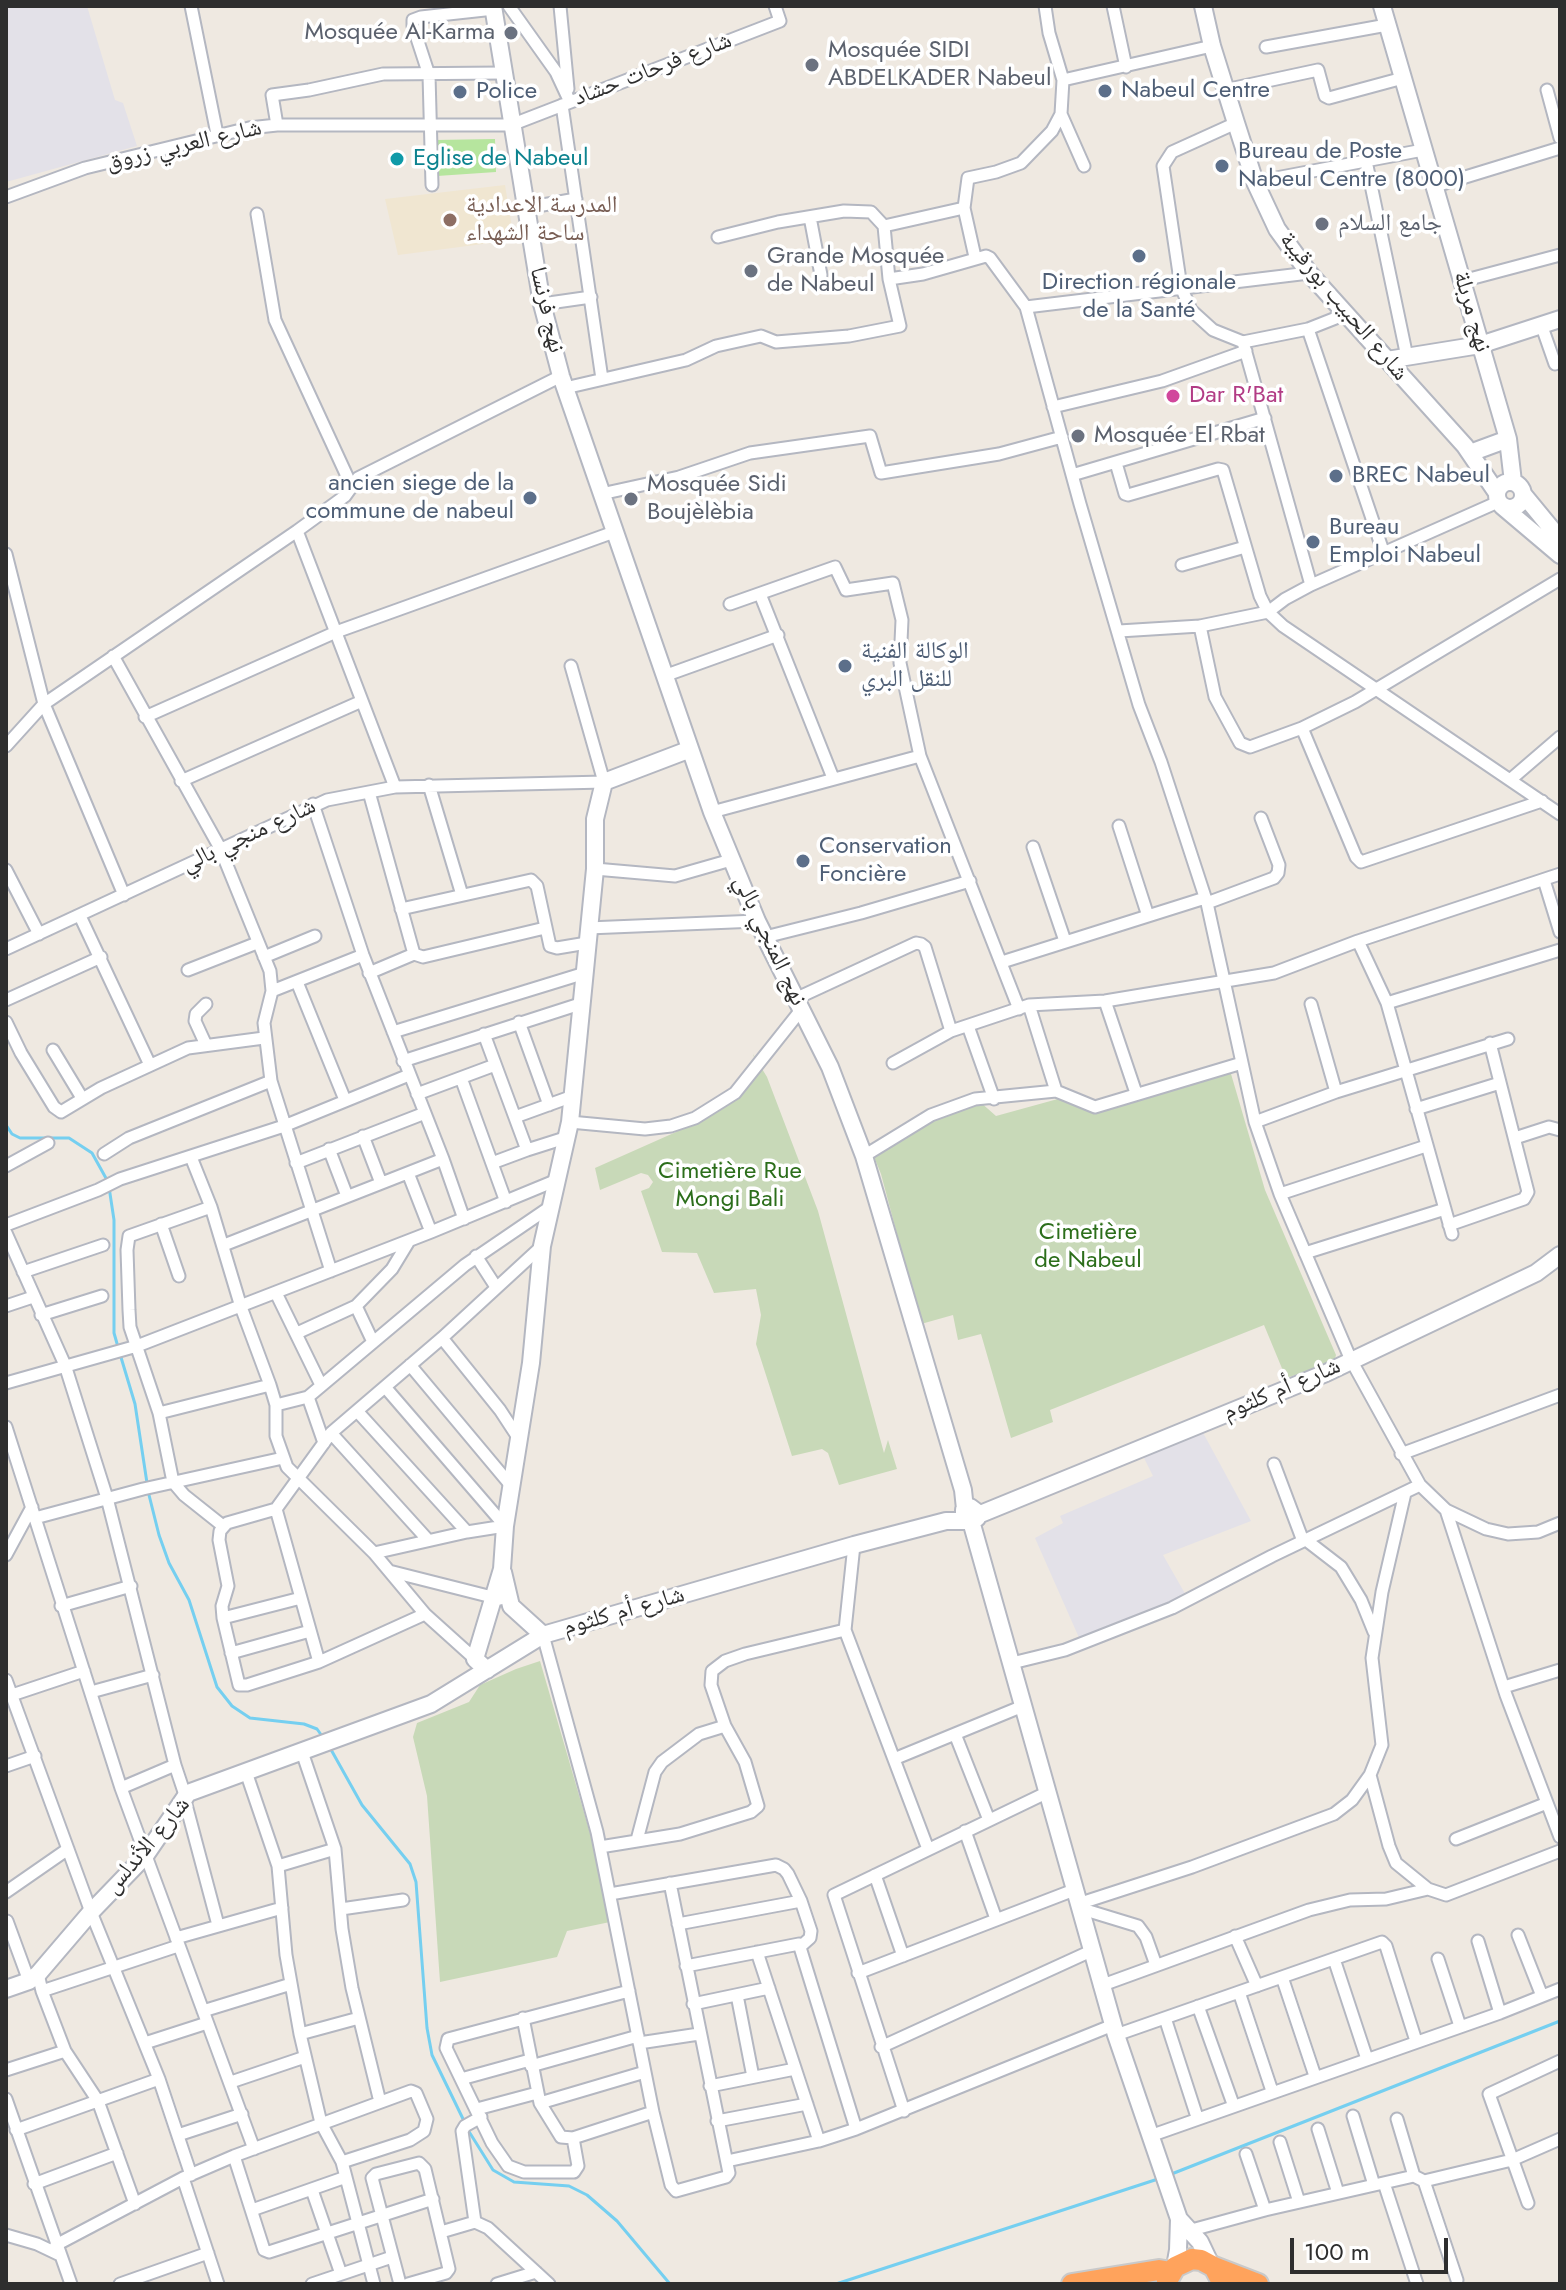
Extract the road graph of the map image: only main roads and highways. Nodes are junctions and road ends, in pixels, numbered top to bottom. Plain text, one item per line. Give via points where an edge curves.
1 (1216, 2271) edge
2 (1171, 2274) edge
3 (1072, 2284) edge
4 (1258, 2284) edge

1 - 2 highway via 1192,2259
1 - 4 highway
2 - 3 highway via 1151,2271

